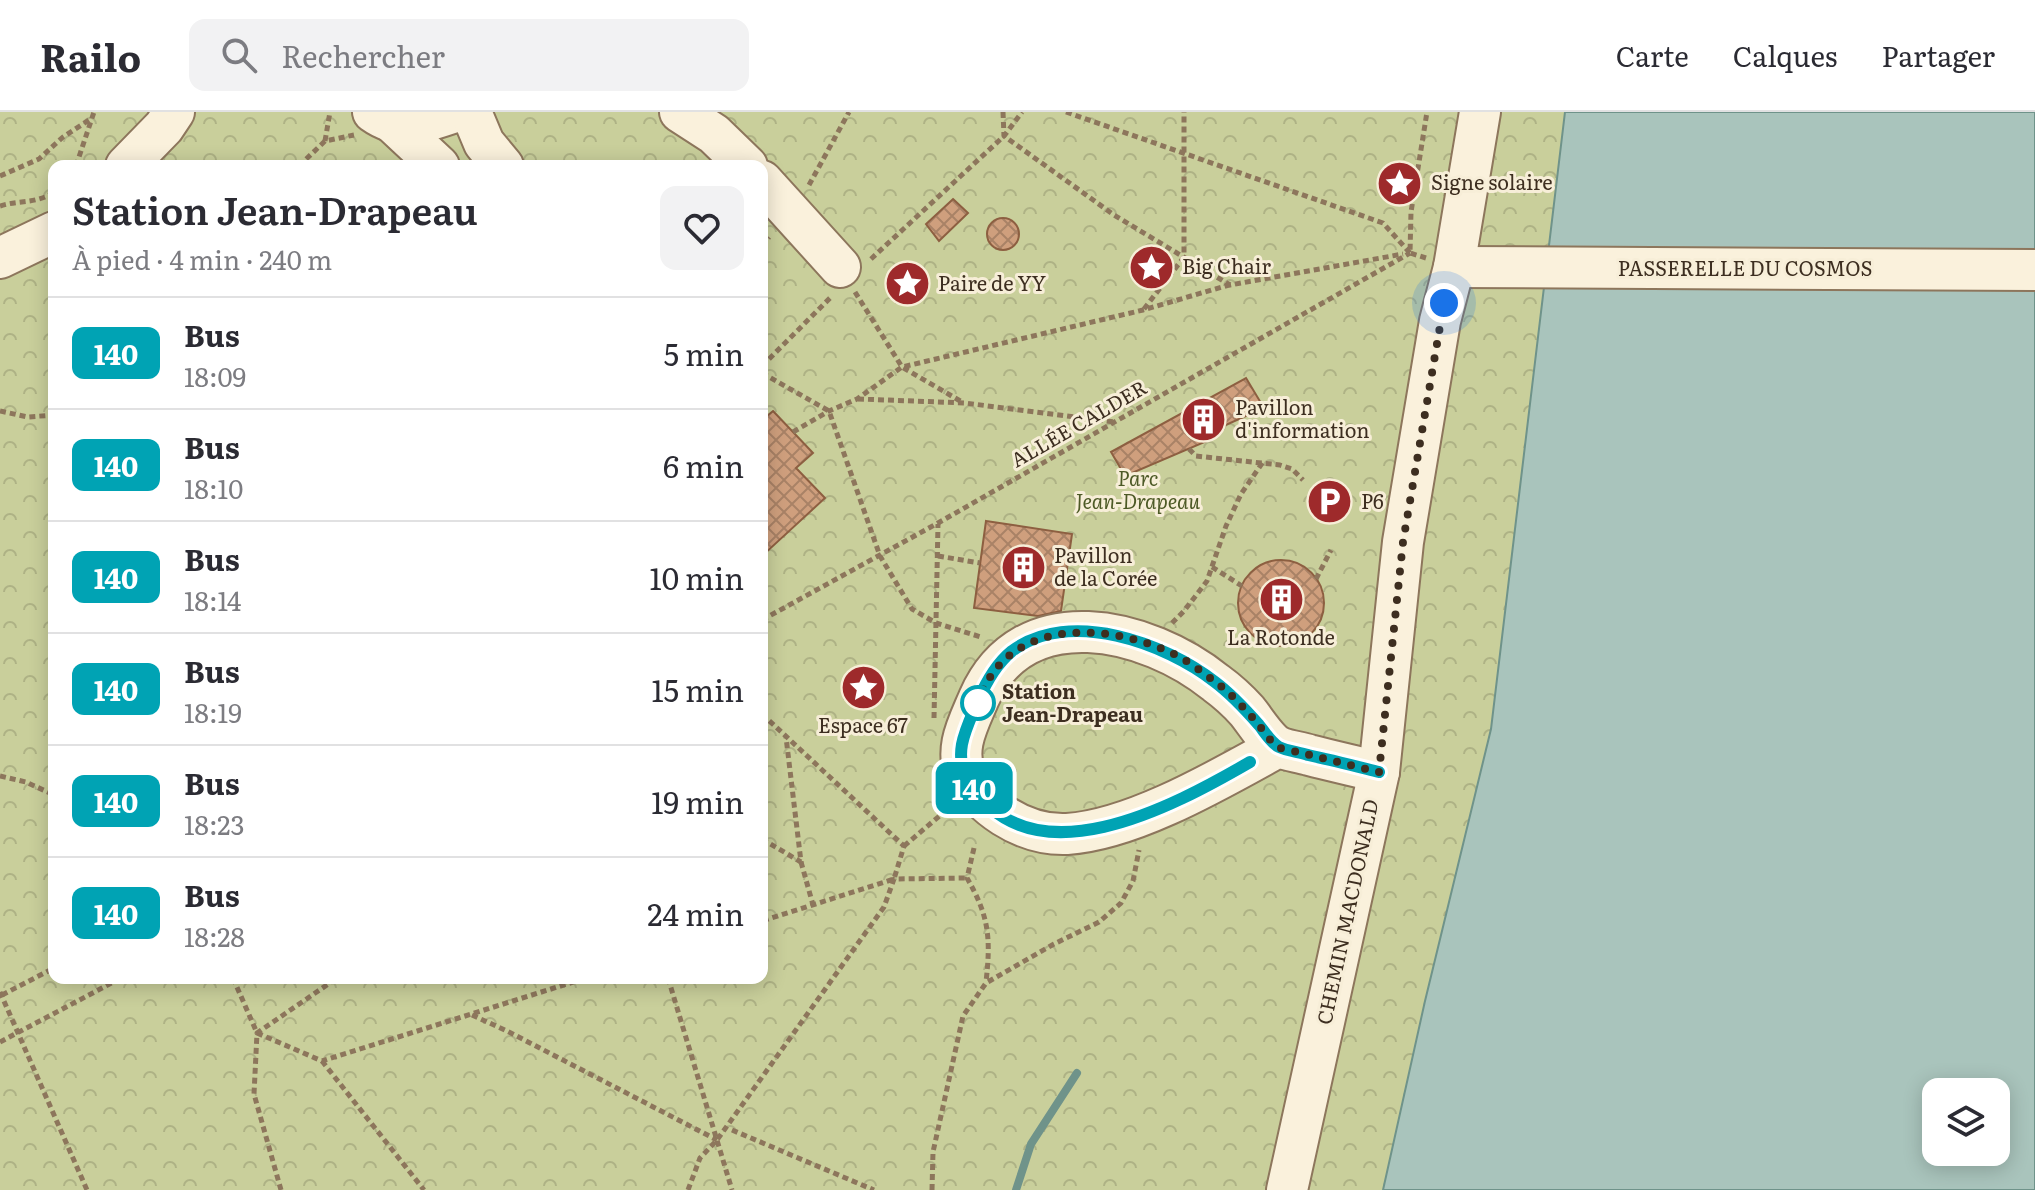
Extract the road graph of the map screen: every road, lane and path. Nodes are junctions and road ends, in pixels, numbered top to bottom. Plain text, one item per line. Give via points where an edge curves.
1 (94, 112) edge
2 (174, 112) edge
3 (330, 112) edge
4 (455, 112) edge
5 (471, 112) edge
6 (680, 112) edge
7 (849, 112) edge
8 (1003, 112) edge
9 (1022, 112) edge
10 (1066, 112) edge
11 (1184, 112) edge
12 (1427, 112) edge
13 (1480, 112) edge
14 (383, 118) edge
15 (89, 120) junction
16 (1004, 136) junction
17 (325, 141) junction
18 (1182, 152) junction
19 (78, 160) edge
20 (132, 160) edge
21 (305, 160) edge
22 (432, 160) edge
23 (498, 160) edge
24 (741, 160) edge
25 (0, 176) edge
26 (768, 187) edge
27 (48, 196) edge
28 (0, 206) edge
29 (791, 211) junction
30 (48, 235) edge
31 (1410, 253) junction
32 (1184, 257) junction
33 (0, 258) edge
34 (1474, 268) junction
35 (2035, 270) edge
36 (844, 274) junction
37 (1230, 285) junction
38 (1143, 310) junction
39 (768, 359) edge
40 (902, 367) junction
41 (768, 376) edge
42 (857, 399) junction
43 (965, 403) junction
44 (0, 411) edge
45 (829, 411) junction
46 (48, 415) edge
47 (1114, 422) junction
48 (793, 432) dead end
49 (1189, 449) dead end
50 (1263, 462) junction
51 (1303, 480) dead end
52 (938, 523) junction
53 (1331, 550) dead end
54 (880, 556) junction
55 (938, 556) junction
56 (980, 563) dead end
57 (1212, 567) junction
58 (1316, 579) dead end
59 (1242, 586) dead end
60 (768, 617) edge
61 (936, 623) junction
62 (1167, 627) dead end
63 (981, 637) dead end
64 (768, 720) edge
65 (934, 727) dead end
66 (786, 736) junction
67 (1278, 747) junction
68 (1379, 772) junction
69 (0, 776) edge
70 (48, 792) edge
71 (943, 813) dead end
72 (1141, 814) junction
73 (768, 843) edge
74 (904, 846) junction
75 (974, 848) dead end
76 (801, 862) junction
77 (967, 878) junction
78 (894, 879) junction
79 (813, 905) junction
80 (768, 919) edge
81 (48, 971) edge
82 (986, 983) junction
83 (110, 984) edge
84 (236, 984) edge
85 (328, 984) edge
86 (568, 984) edge
87 (670, 984) edge
88 (1, 994) edge
89 (472, 1015) junction
90 (18, 1032) junction
91 (257, 1033) junction
92 (0, 1042) edge
93 (322, 1061) junction
94 (732, 1130) dead end
95 (717, 1140) junction
96 (87, 1190) edge
97 (281, 1190) edge
98 (424, 1190) edge
99 (688, 1190) edge
100 (732, 1190) edge
101 (874, 1190) edge
102 (932, 1190) edge
103 (1287, 1190) edge

1 - 15 path
2 - 20 street
3 - 17 path
4 - 14 street via 432,120
5 - 23 street
6 - 24 street
7 - 29 path
8 - 16 path
9 - 16 path
10 - 18 path
11 - 18 path
12 - 31 path
13 - 34 street, CHEMIN MACDONALD
14 - 17 path
14 - 22 street
15 - 19 path
15 - 25 path via 39,159
16 - 32 path via 1114,215
16 - 36 path
17 - 21 path
18 - 31 path via 1383,223
18 - 32 path
26 - 29 street
27 - 28 path
29 - 36 street
30 - 33 street
31 - 34 path
31 - 37 path
31 - 47 path, ALLÉE CALDER
32 - 37 path
32 - 38 path
34 - 35 street, PASSERELLE DU COSMOS
34 - 68 street, CHEMIN MACDONALD via 1440,321 1403,542
36 - 39 path
36 - 40 path
37 - 38 path
38 - 40 path
40 - 42 path
40 - 43 path
41 - 45 path
42 - 43 path
42 - 45 path
43 - 47 path
44 - 46 path
45 - 48 path
45 - 54 path
47 - 52 path, ALLÉE CALDER
49 - 50 path via 1196,456
50 - 51 path via 1292,469
50 - 57 path via 1241,494
52 - 54 path, ALLÉE CALDER
52 - 55 path
53 - 58 path
54 - 60 path, ALLÉE CALDER
54 - 61 path via 912,609
55 - 56 path
55 - 61 path
57 - 59 path
57 - 62 path via 1207,581
61 - 63 path
61 - 65 path
64 - 66 path
66 - 74 path
66 - 76 path
67 - 68 street
67 - 72 street via 1190,795
67 - 72 street via 1216,682 1174,654 1084,631 1035,640 1012,651 988,677 963,739 961,767 970,784 993,809 1040,832 1066,834
68 - 103 street, CHEMIN MACDONALD
69 - 70 path
71 - 74 path
72 - 82 path via 1133,881 1121,903 1099,922
73 - 76 path
74 - 78 path
75 - 77 path
76 - 79 path
77 - 78 path
77 - 82 path via 987,925
78 - 79 path
78 - 95 path via 884,907
79 - 80 path
81 - 88 path
82 - 102 path via 963,1016 933,1152
83 - 90 path
84 - 91 path
85 - 91 path
86 - 89 path
87 - 95 path
88 - 90 path
89 - 93 path
89 - 95 path
90 - 92 path
90 - 96 path
91 - 93 path
91 - 97 path via 254,1094
93 - 98 path
94 - 101 path
95 - 99 path via 700,1158
95 - 100 path

